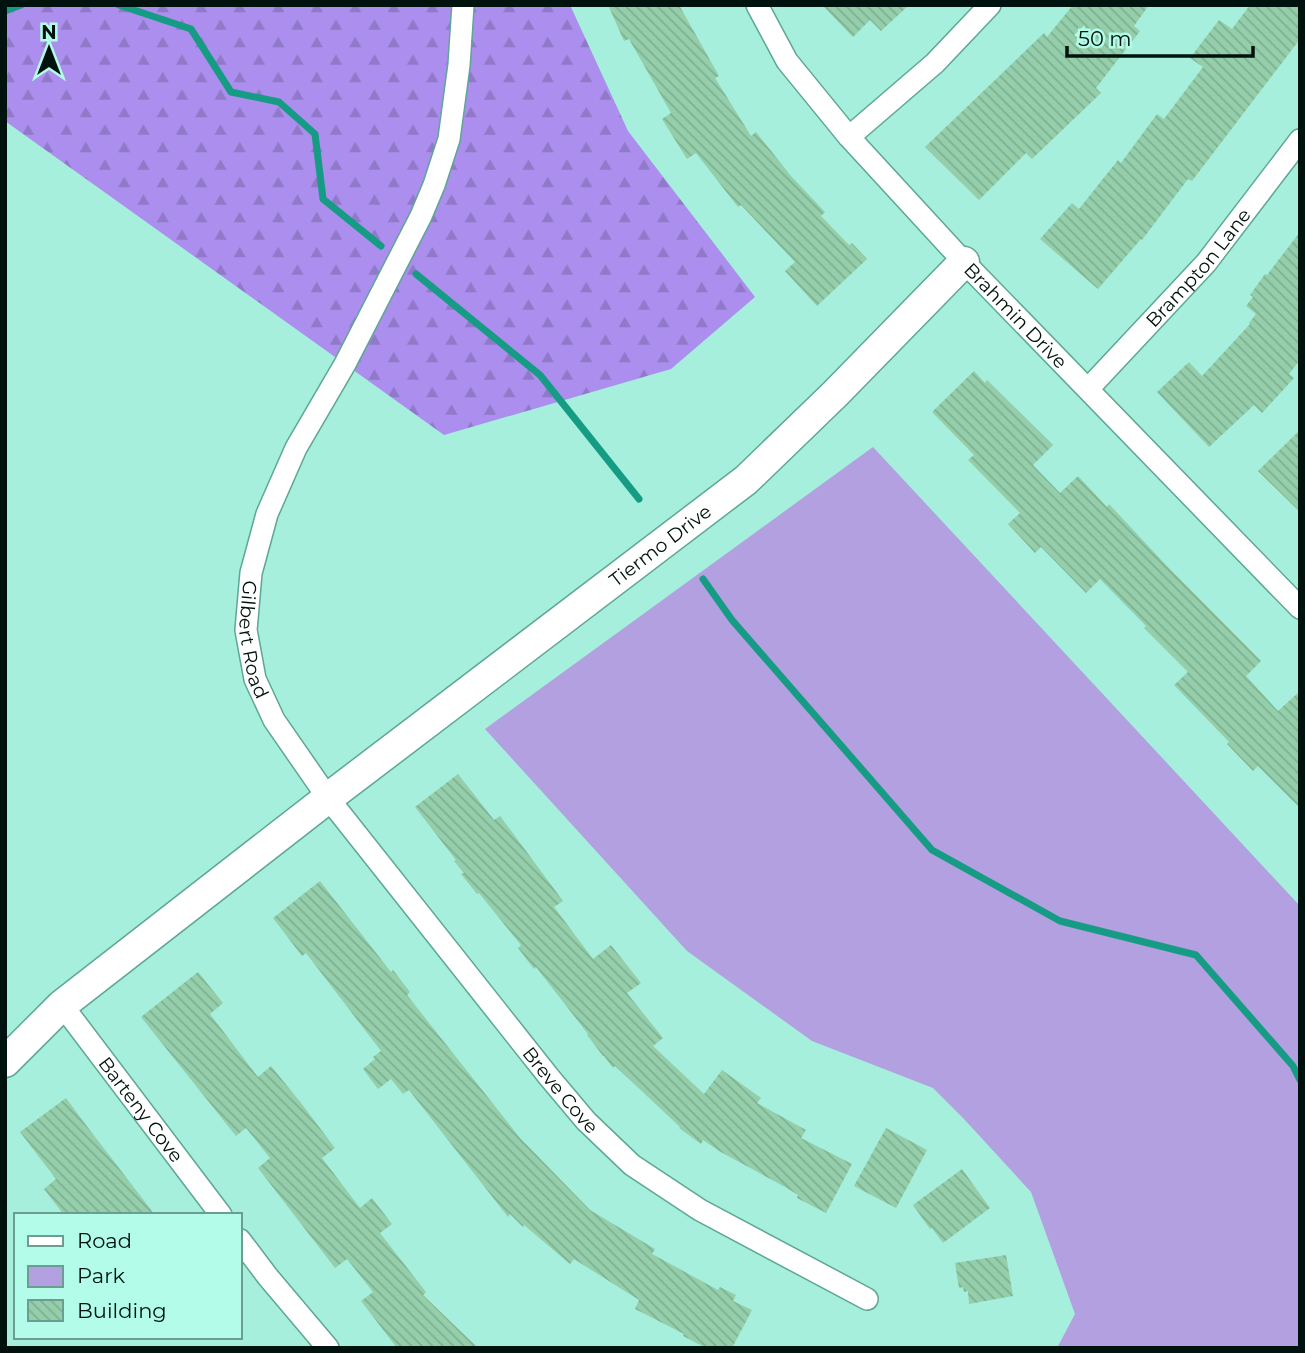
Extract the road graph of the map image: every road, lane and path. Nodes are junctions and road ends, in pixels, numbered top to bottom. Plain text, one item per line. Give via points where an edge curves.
1 (463, 5) edge
2 (757, 5) edge
3 (990, 5) edge
4 (849, 138) junction
5 (1300, 140) edge
6 (964, 262) junction
7 (1088, 389) junction
8 (1300, 607) edge
9 (328, 798) junction
10 (62, 1005) junction
11 (5, 1062) edge
12 (218, 1213) edge
13 (242, 1243) edge
14 (867, 1299) dead end
15 (328, 1348) edge

1 - 9 street, Gilbert Road via 449,139 434,185 351,351 296,448 267,514 251,573 246,630 255,678 274,720
2 - 4 street, Brahmin Drive via 787,61
3 - 4 street via 935,63
4 - 6 street, Brahmin Drive
5 - 7 street, Brampton Lane via 1206,263
6 - 7 street, Brahmin Drive
6 - 9 street, Tiermo Drive via 746,480
7 - 8 street, Brahmin Drive
9 - 10 street
9 - 14 street, Breve Cove via 549,1077 632,1165 699,1210
10 - 11 street
10 - 12 street, Barteny Cove
13 - 15 street

